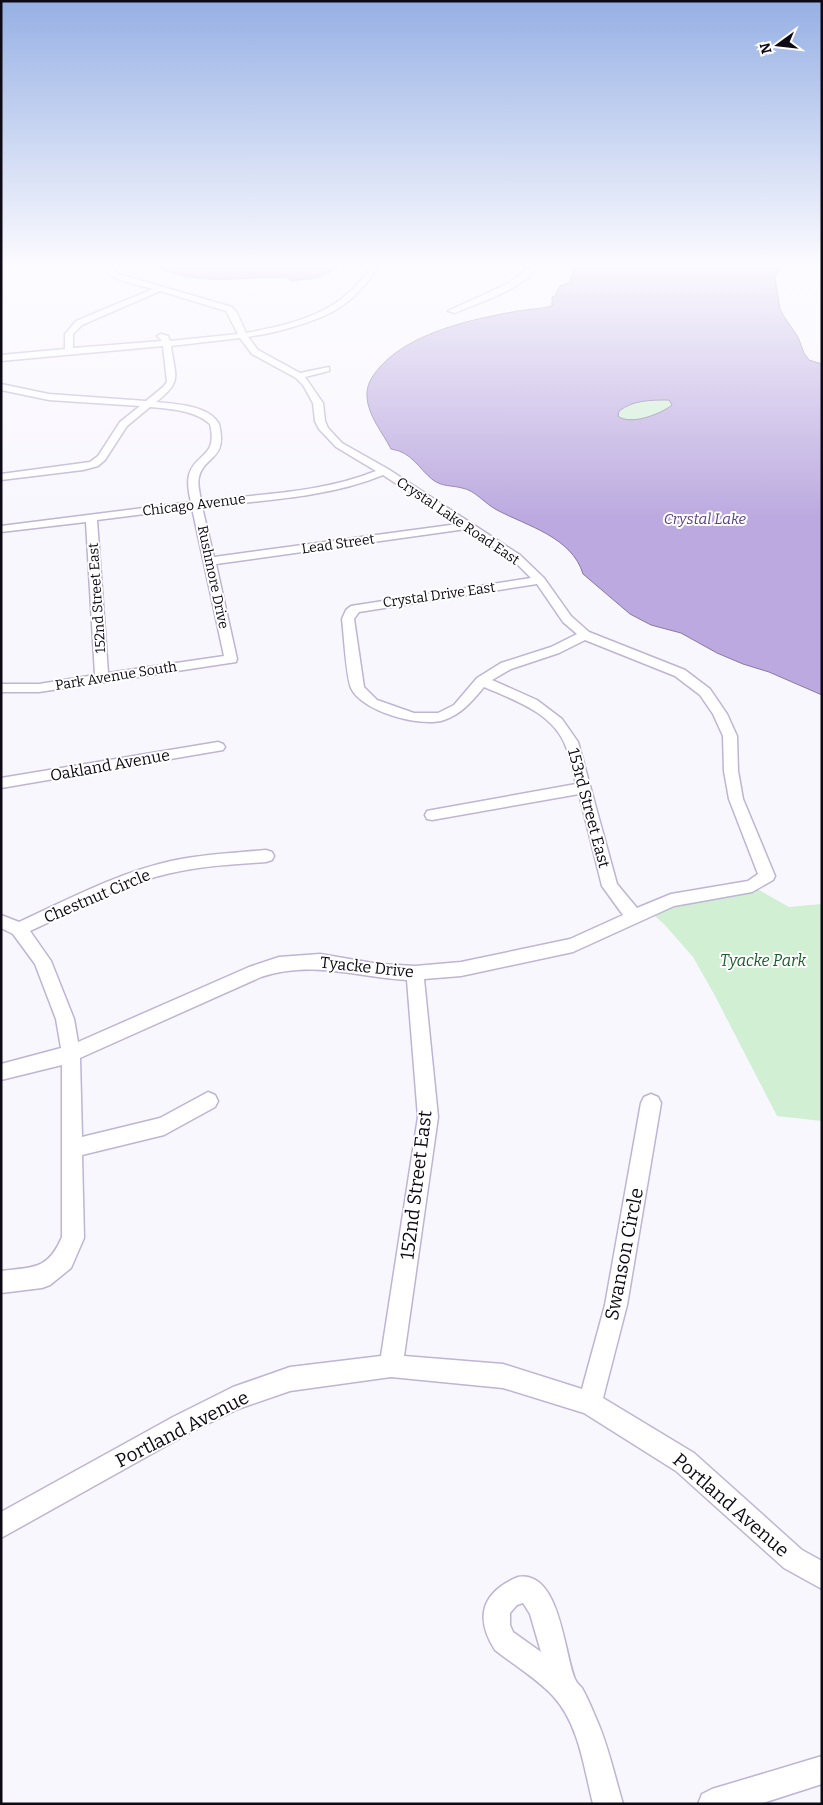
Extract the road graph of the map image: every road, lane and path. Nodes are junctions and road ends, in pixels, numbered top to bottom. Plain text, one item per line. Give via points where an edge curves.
1 (67, 351) edge
2 (167, 351) edge
3 (255, 351) edge
4 (1, 358) edge
5 (326, 369) dead end
6 (299, 376) junction
7 (1, 387) edge
8 (147, 404) junction
9 (384, 472) junction
10 (1, 477) edge
11 (197, 504) junction
12 (91, 518) junction
13 (467, 526) junction
14 (1, 529) edge
15 (210, 561) junction
16 (540, 580) junction
17 (348, 623) joint
18 (585, 635) junction
19 (231, 659) joint
20 (102, 678) junction
21 (482, 681) junction
22 (1, 688) edge
23 (218, 747) dead end
24 (1, 784) edge
25 (584, 788) junction
26 (432, 816) dead end
27 (266, 856) dead end
28 (767, 876) joint
29 (634, 916) junction
30 (1, 920) edge
31 (19, 930) junction
32 (415, 973) junction
33 (71, 1054) junction
34 (1, 1072) edge
35 (208, 1101) dead end
36 (651, 1104) dead end
37 (73, 1148) junction
38 (1, 1282) edge
39 (391, 1366) junction
40 (590, 1403) junction
41 (1, 1526) edge
42 (822, 1576) edge
43 (563, 1687) dead end
44 (822, 1770) edge
45 (608, 1804) edge
46 (712, 1804) edge

1 - 4 street
2 - 8 street via 171,382
3 - 6 street, Crystal Lake Road East
5 - 6 street
6 - 9 street, Crystal Lake Road East via 314,394 320,421 331,438
7 - 8 street, Rushmore Drive via 50,398
8 - 10 street via 123,424 102,458 94,464
8 - 11 street, Rushmore Drive via 199,413 214,421 218,445 194,477
9 - 11 street, Chicago Avenue via 331,488
9 - 13 street, Crystal Lake Road East
11 - 12 street, Chicago Avenue
11 - 15 street, Rushmore Drive
12 - 14 street, Chicago Avenue
12 - 20 street, 152nd Street East
13 - 15 street, Lead Street
13 - 16 street, Crystal Lake Road East via 516,557
15 - 19 street, Rushmore Drive
16 - 17 street, Crystal Drive East via 364,606 350,613
16 - 18 street, Crystal Lake Road East via 566,619
17 - 21 street via 357,687 372,703 413,717 440,717 459,708
18 - 21 street via 555,650 506,666
18 - 28 street, Crystal Lake Road East via 680,673 705,692 730,736 736,799
19 - 20 street, Park Avenue South
20 - 22 street, Park Avenue South via 39,688
21 - 25 street, 153rd Street East via 532,703 557,722 573,745
23 - 24 street, Oakland Avenue
25 - 26 street
25 - 29 street, 153rd Street East via 610,886
27 - 31 street, Chestnut Circle via 194,862 156,871
28 - 29 street, Tyacke Drive via 752,886 671,900
29 - 32 street, Tyacke Drive via 573,945 460,969
30 - 31 street
31 - 33 street via 42,961 66,1019
32 - 33 street, Tyacke Drive via 379,971 320,961 279,964
32 - 39 street, 152nd Street East via 428,1117
33 - 34 street, Tyacke Drive
33 - 37 street
35 - 37 street via 164,1126
36 - 40 street, Swanson Circle via 616,1305
37 - 38 street via 73,1238 63,1260 42,1277
39 - 40 street, Portland Avenue via 503,1376
39 - 41 street, Portland Avenue via 290,1379 233,1398
40 - 42 street, Portland Avenue via 685,1462 793,1559
43 - 45 street via 582,1719
44 - 46 street

